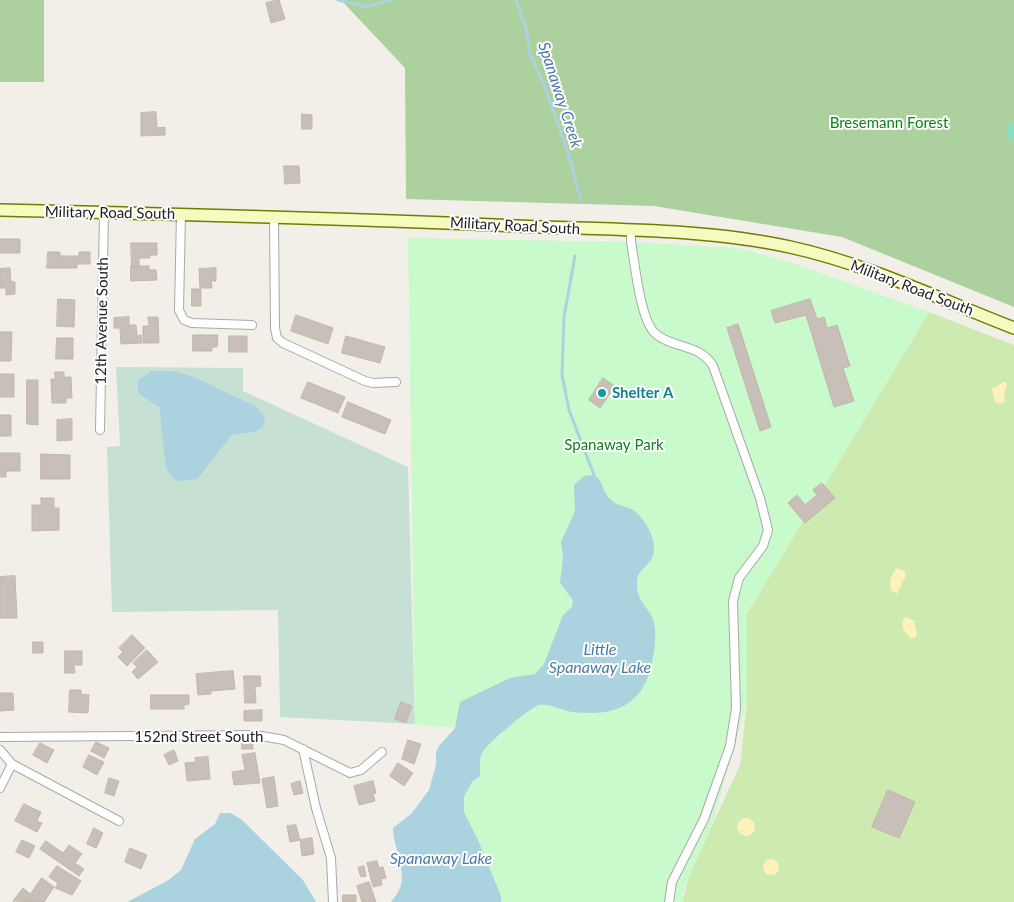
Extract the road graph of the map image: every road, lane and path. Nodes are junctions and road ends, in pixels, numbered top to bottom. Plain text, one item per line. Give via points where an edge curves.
1 (0, 210) edge
2 (104, 212) junction
3 (181, 214) junction
4 (274, 216) junction
5 (631, 232) junction
6 (252, 325) dead end
7 (1014, 328) edge
8 (396, 382) dead end
9 (100, 430) dead end
10 (0, 736) edge
11 (303, 749) junction
12 (0, 750) edge
13 (382, 752) dead end
14 (12, 764) junction
15 (0, 788) edge
16 (119, 822) dead end
17 (333, 902) edge
18 (669, 902) edge

1 - 2 main road, Military Road South
2 - 3 main road, Military Road South
2 - 9 street, 12th Avenue South
3 - 4 main road, Military Road South
3 - 6 street via 179,310 184,320 192,324
4 - 5 main road, Military Road South
4 - 8 street via 277,338 364,381
5 - 7 main road, Military Road South via 724,236 808,252 888,278
5 - 18 street via 648,321 658,336 704,355 713,366 760,498 768,530 763,546 739,578 733,601 736,708 730,746 704,819 672,882
10 - 11 street, 152nd Street South via 256,735 284,740
11 - 13 street, 152nd Street South via 350,772 361,770
11 - 17 street via 331,858
12 - 14 street
14 - 15 street
14 - 16 street

